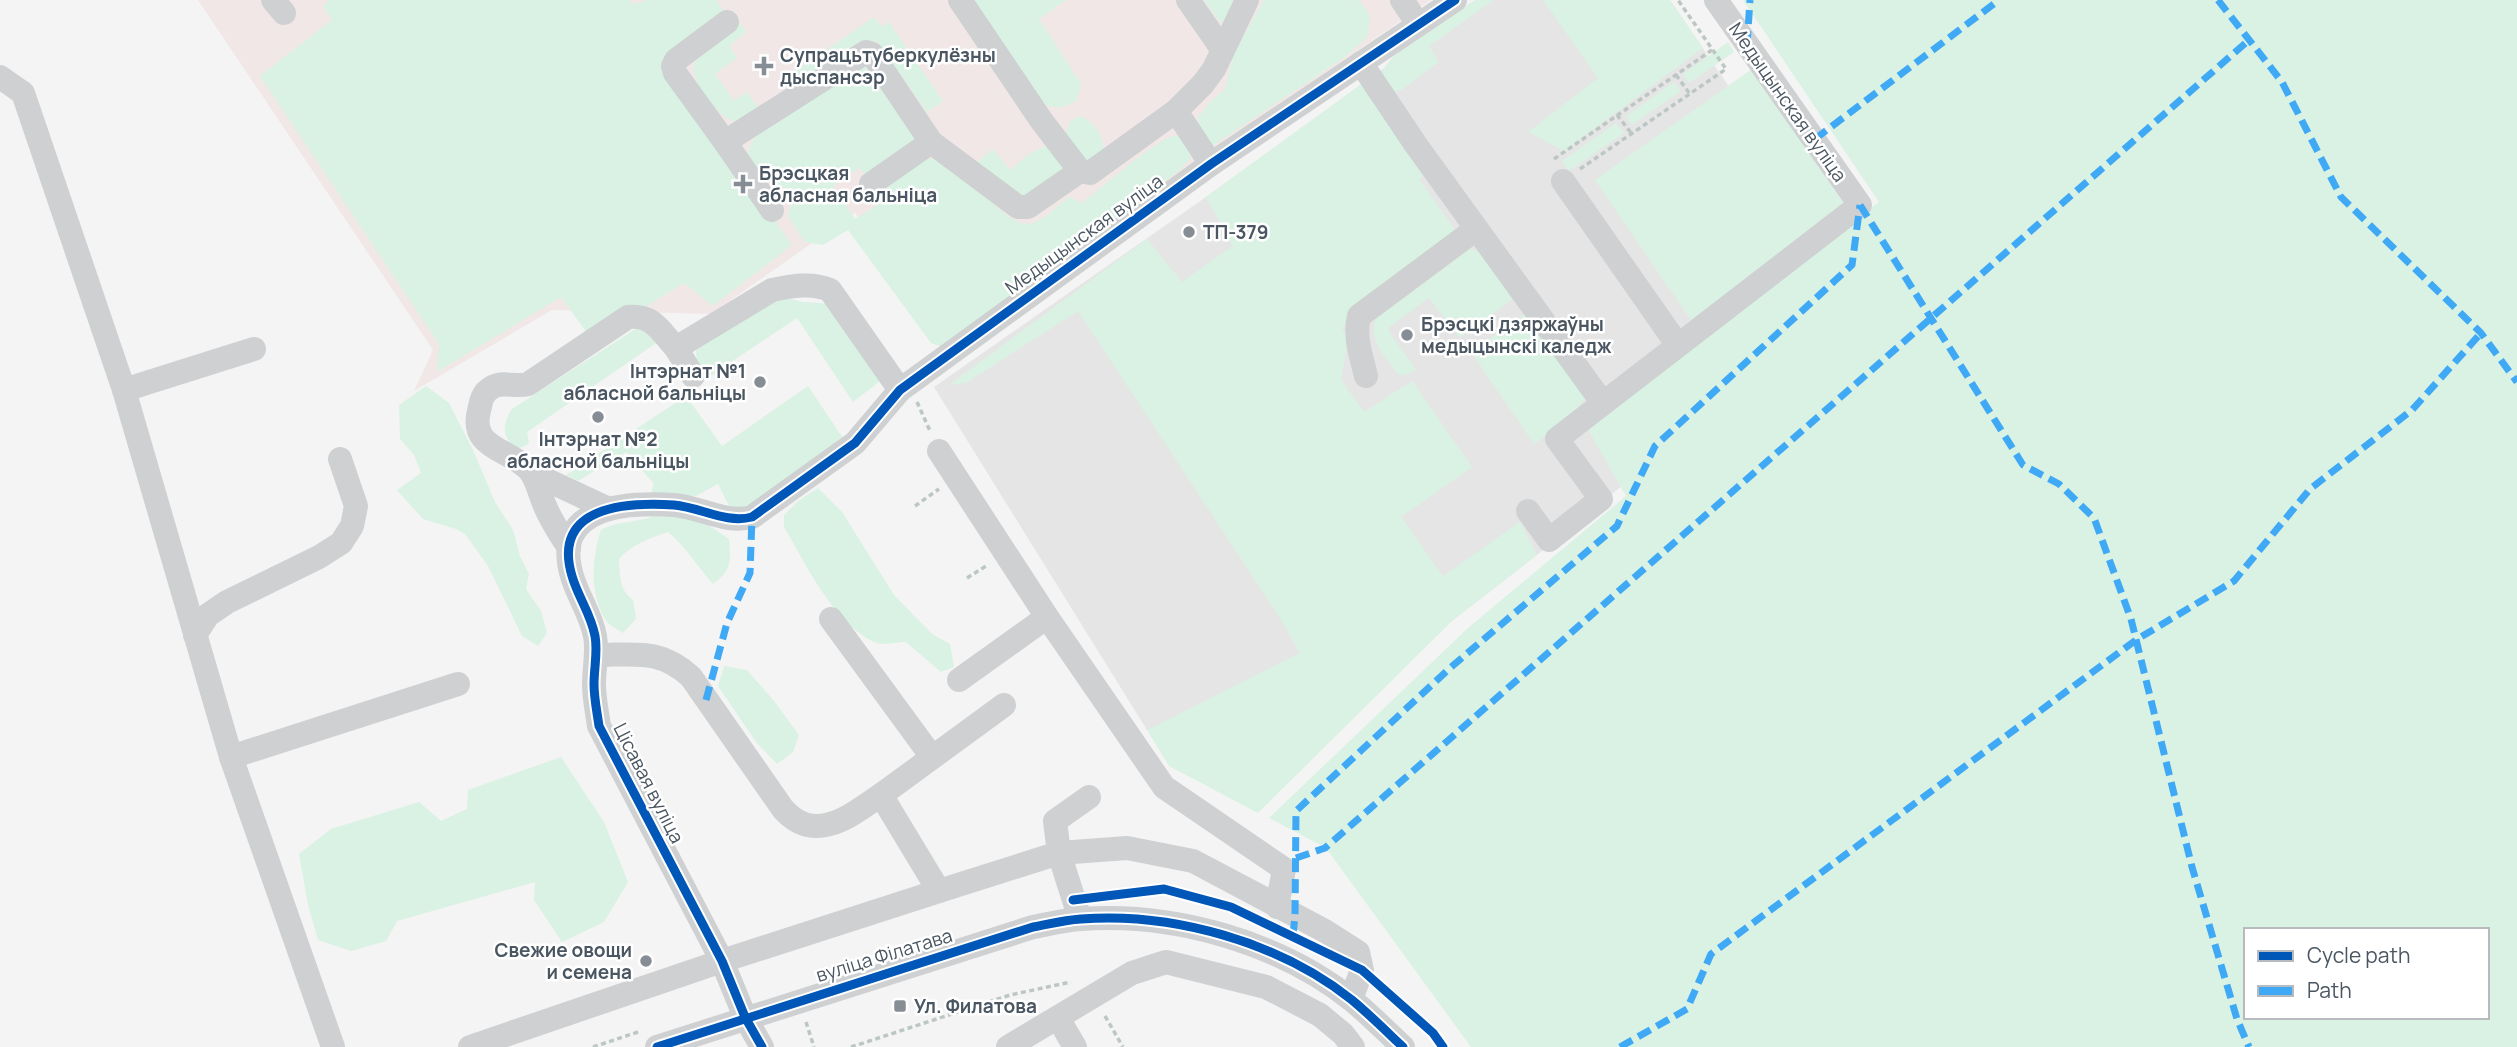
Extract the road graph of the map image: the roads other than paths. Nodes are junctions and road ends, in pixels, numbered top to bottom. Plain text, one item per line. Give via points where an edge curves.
1 (960, 0) edge
2 (1188, 0) edge
3 (1247, 0) edge
4 (1402, 0) edge
5 (1455, 0) edge
6 (1716, 0) edge
7 (727, 22) dead end
8 (1418, 24) junction
9 (1222, 48) junction
10 (1361, 63) junction
11 (0, 78) edge
12 (1176, 111) junction
13 (725, 142) junction
14 (932, 142) junction
15 (1211, 164) junction
16 (1080, 171) junction
17 (1563, 181) road end
18 (871, 184) dead end
19 (772, 210) dead end
20 (1476, 229) junction
21 (1677, 344) junction
22 (676, 348) junction
23 (254, 349) dead end
24 (693, 376) dead end
25 (1366, 376) dead end
26 (904, 387) junction
27 (124, 390) junction
28 (1602, 402) junction
29 (939, 451) road end
30 (340, 459) dead end
31 (532, 473) junction
32 (607, 508) junction
33 (1528, 511) dead end
34 (569, 548) junction
35 (1048, 617) junction
36 (831, 619) dead end
37 (195, 635) junction
38 (596, 655) junction
39 (959, 680) dead end
40 (458, 684) dead end
41 (1004, 705) dead end
42 (231, 757) junction
43 (932, 757) junction
44 (881, 795) junction
45 (1089, 797) dead end
46 (1059, 853) junction
47 (940, 891) junction
48 (1277, 907) junction
49 (1080, 919) junction
50 (722, 961) junction
51 (1351, 999) junction
52 (745, 1017) junction
53 (1058, 1018) junction
54 (333, 1047) edge
55 (470, 1047) edge
56 (657, 1047) edge
57 (762, 1047) edge
58 (1008, 1047) edge
59 (1075, 1047) edge
60 (1353, 1047) edge
61 (1403, 1047) edge

1 - 16 street
2 - 9 street
3 - 9 street
4 - 8 street
5 - 8 street, Медыцынская вуліца
6 - 21 street, Медыцынская вуліца via 1860,205
7 - 13 street via 673,66
8 - 10 street, Медыцынская вуліца
9 - 12 street via 1214,69
10 - 15 street, Медыцынская вуліца
10 - 20 street
11 - 27 street via 23,93
12 - 15 street
12 - 16 street via 1090,173
13 - 14 street via 866,52 872,54
13 - 19 street
14 - 16 street via 1018,207 1028,207
14 - 18 street
15 - 26 street, Медыцынская вуліца
17 - 21 street
20 - 25 street via 1359,316
20 - 28 street
21 - 28 street
22 - 24 street
22 - 26 street via 772,290 820,286 830,290
22 - 31 street via 649,318 628,317 527,384 491,387 482,397 476,421 479,433
23 - 27 street
26 - 32 street, Медыцынская вуліца via 855,443 752,517 740,520 676,505
27 - 37 street
28 - 33 street via 1557,439 1601,499 1549,540
29 - 35 street
30 - 37 street via 356,506 352,526 341,543 227,602 208,615
31 - 32 street
31 - 34 street
32 - 34 street via 581,521
34 - 38 street, Цісавая вуліца via 573,579 592,621
35 - 39 street
35 - 48 street via 1164,787 1284,869
36 - 43 street
37 - 42 street
38 - 44 street via 651,655 680,667 783,809 803,825 825,826
38 - 50 street, Цісавая вуліца via 599,726
40 - 42 street
41 - 43 street
42 - 54 street
43 - 44 street
44 - 47 street
45 - 46 street via 1055,821
46 - 47 street
46 - 48 street via 1127,848 1193,861
46 - 49 street
47 - 50 street
48 - 51 street via 1358,952 1362,970
49 - 51 street, вуліца Філатава via 1164,922 1233,936 1293,962
49 - 52 street, вуліца Філатава via 1033,927
50 - 52 street, Цісавая вуліца
50 - 55 street
51 - 61 street, вуліца Філатава
52 - 56 street, вуліца Філатава
52 - 57 street
53 - 58 street
53 - 59 street
53 - 60 street via 1132,972 1166,962 1266,987 1320,1015

